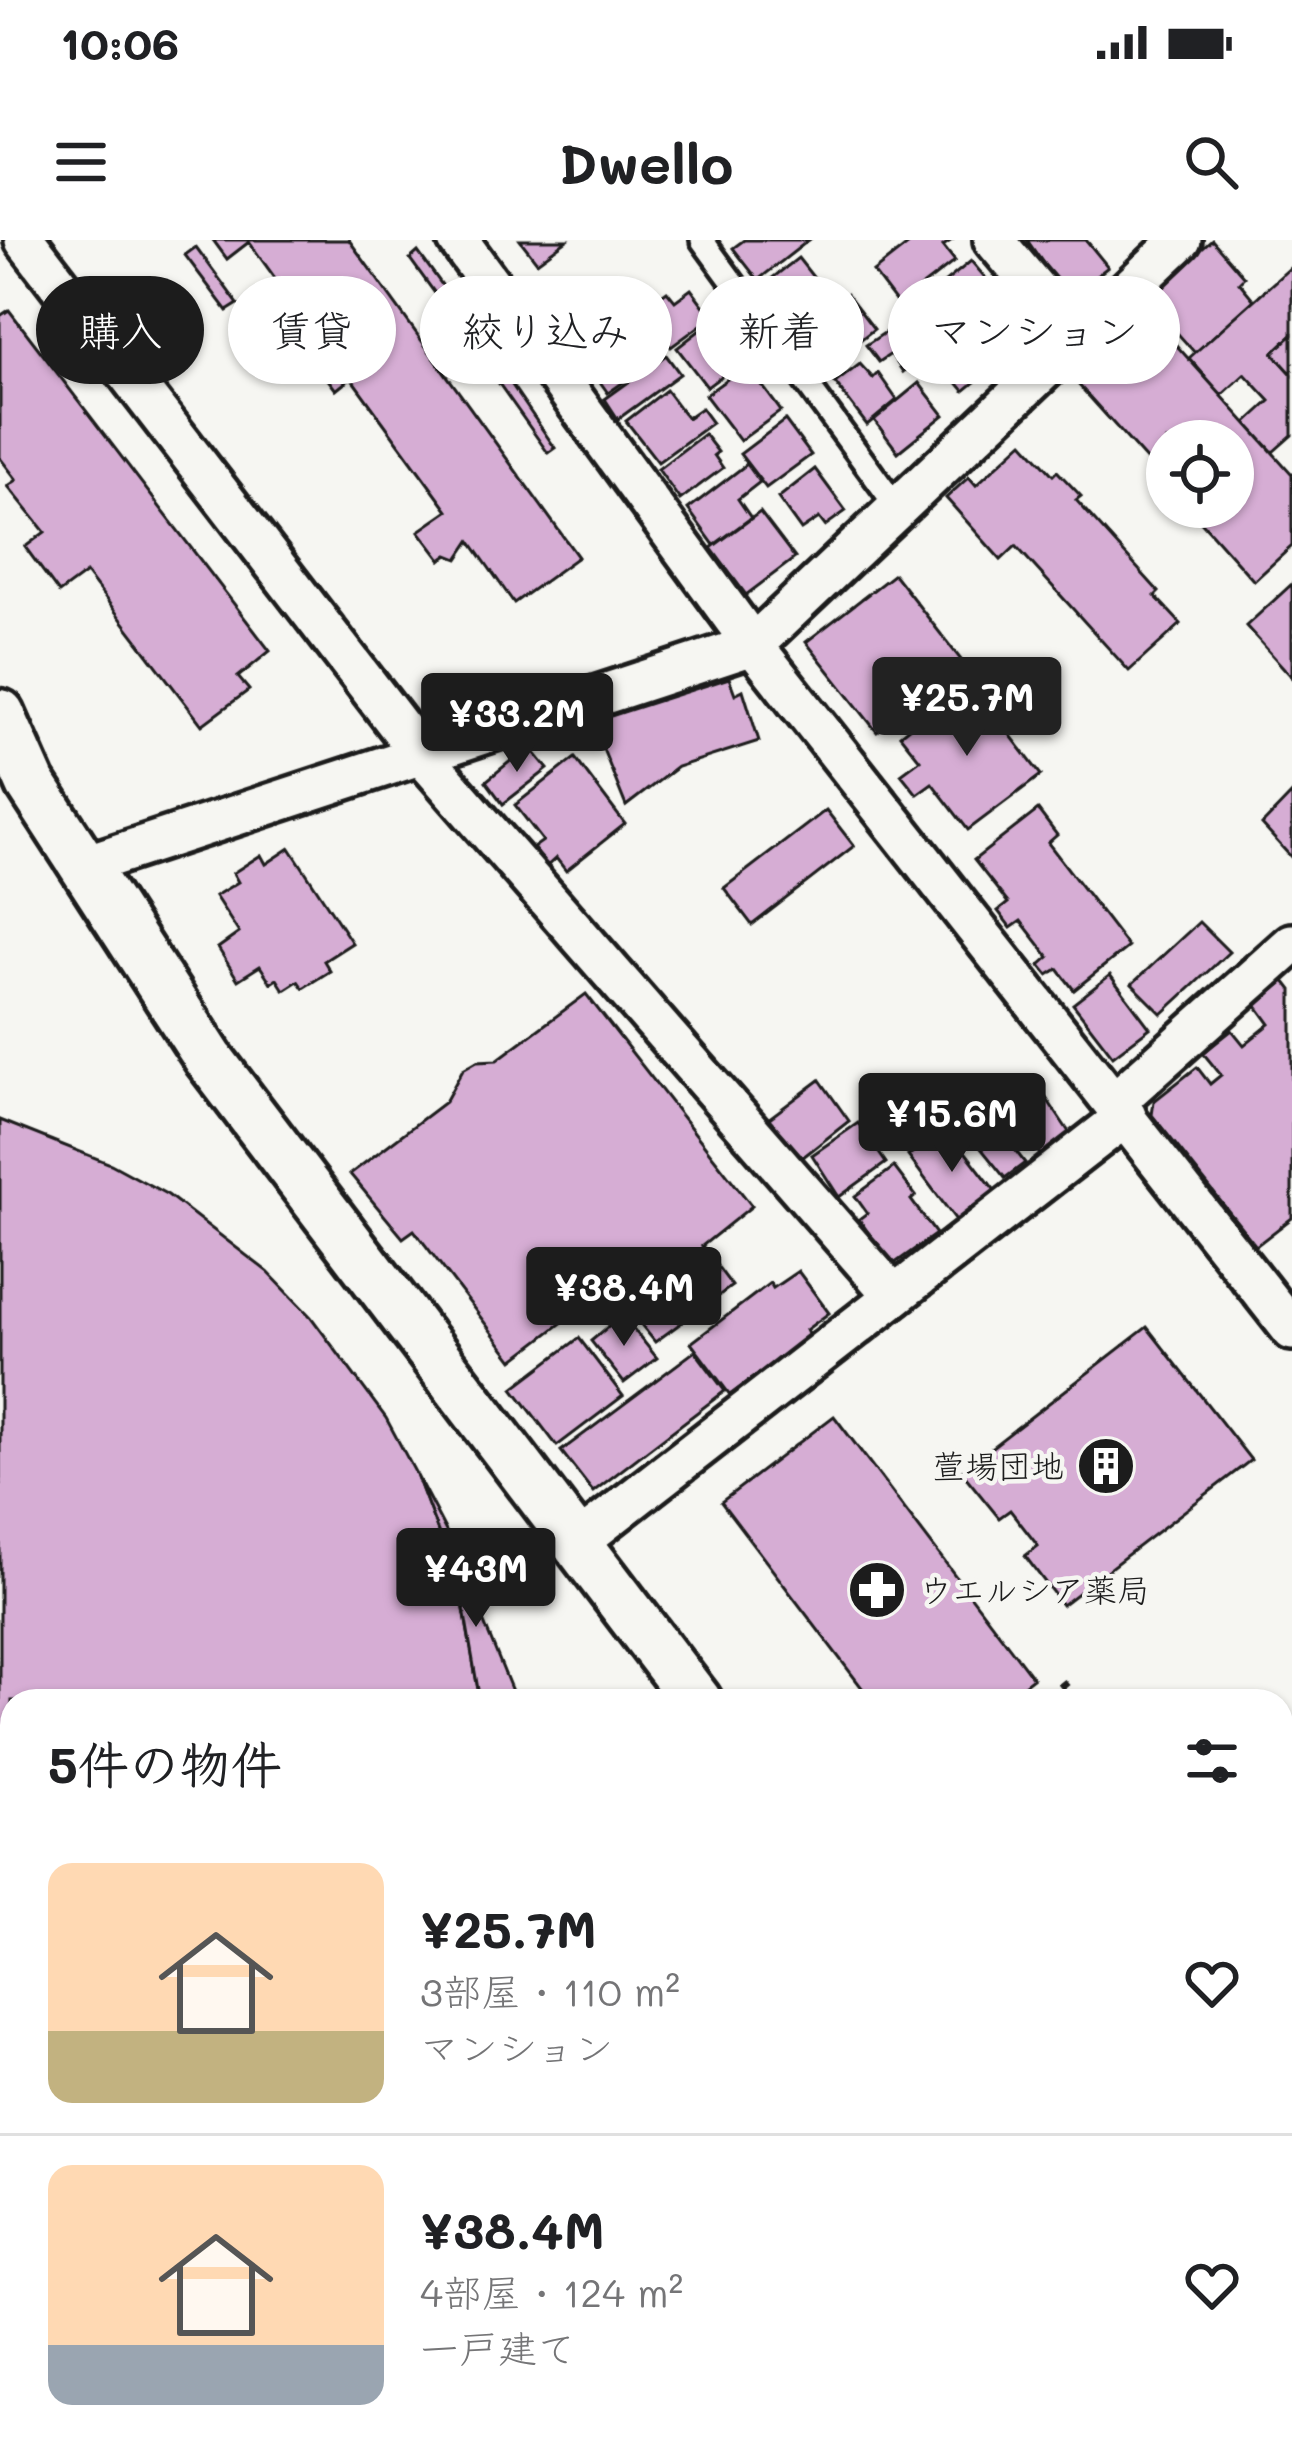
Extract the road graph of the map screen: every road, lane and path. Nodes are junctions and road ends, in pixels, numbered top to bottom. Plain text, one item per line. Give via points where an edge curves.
1 (25, 240) edge
2 (458, 240) edge
3 (702, 240) edge
4 (994, 240) edge
5 (1180, 240) edge
6 (1024, 276) edge
7 (1141, 276) edge
8 (1026, 384) edge
9 (896, 506) junction
10 (753, 645) junction
11 (0, 714) edge
12 (419, 752) junction
13 (85, 865) junction
14 (1292, 944) edge
15 (1120, 1109) junction
16 (894, 1296) junction
17 (1292, 1330) edge
18 (578, 1543) junction
19 (1067, 1682) dead end
20 (689, 1689) edge
21 (1058, 1689) edge

1 - 12 street
2 - 10 street
3 - 9 lane
4 - 6 street
5 - 7 street
8 - 9 street
9 - 10 street
10 - 12 street
10 - 15 street
11 - 13 street via 31,784
12 - 13 street
12 - 16 street
13 - 18 street via 209,1059
14 - 15 street
15 - 16 street
15 - 17 street
16 - 18 street
18 - 20 street
19 - 21 path

